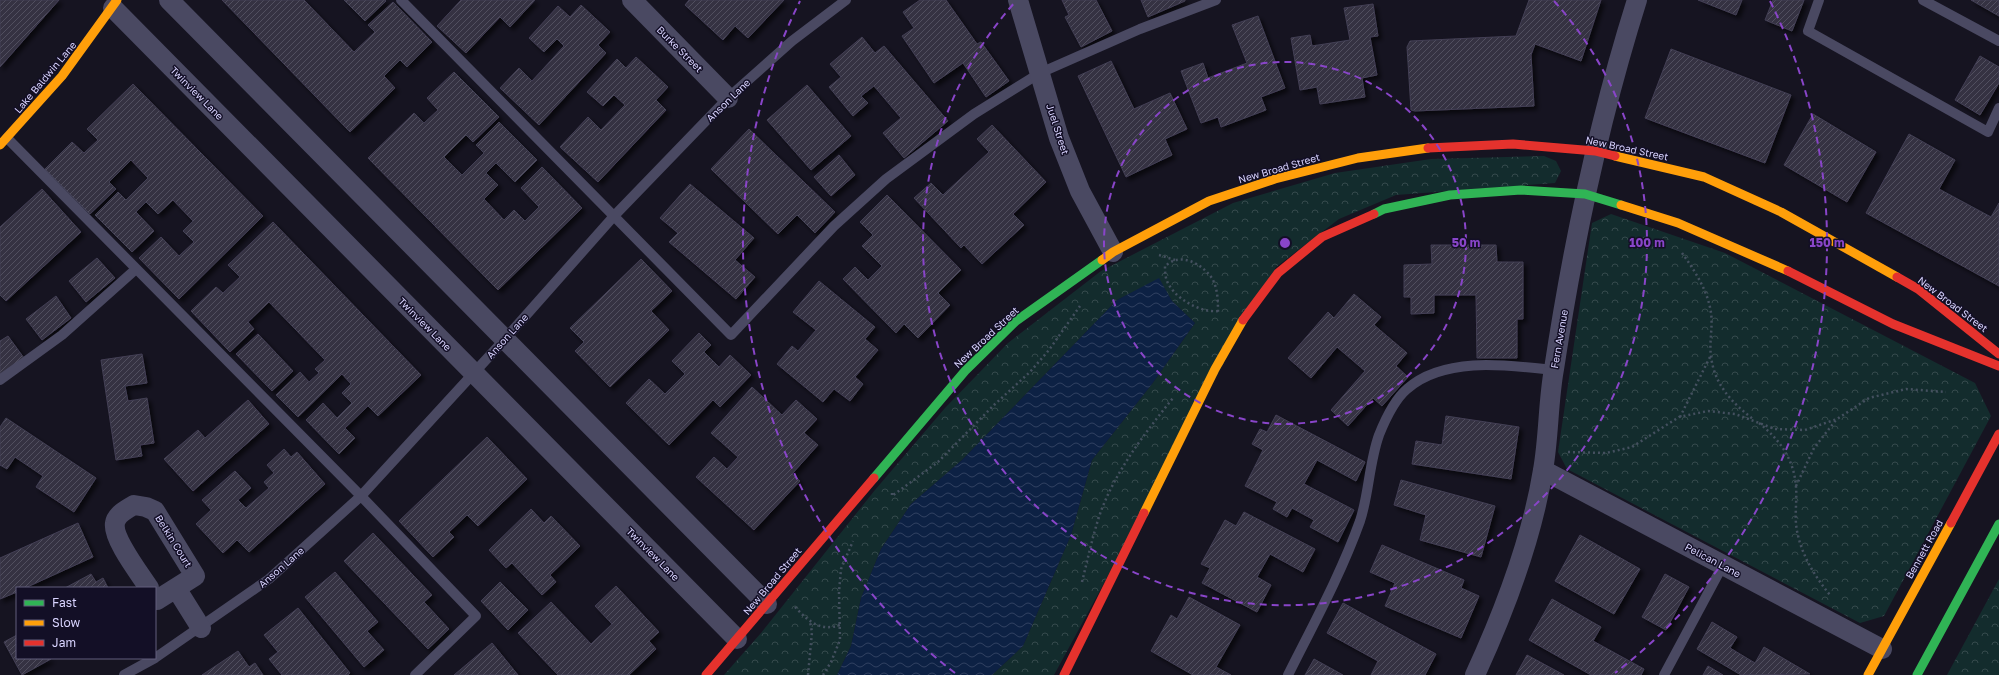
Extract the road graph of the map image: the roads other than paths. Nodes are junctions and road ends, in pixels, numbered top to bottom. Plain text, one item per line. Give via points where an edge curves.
1 (169, 0) edge
2 (402, 0) edge
3 (632, 0) edge
4 (846, 0) edge
5 (1018, 0) edge
6 (1216, 0) edge
7 (1637, 0) edge
8 (1819, 0) edge
9 (1922, 0) edge
10 (115, 4) edge
11 (1999, 42) edge
12 (1040, 73) junction
13 (728, 98) junction
14 (1999, 108) edge
15 (4, 141) edge
16 (1595, 151) junction
17 (1585, 194) junction
18 (614, 216) junction
19 (1113, 252) junction
20 (136, 268) junction
21 (505, 339) junction
22 (1999, 354) edge
23 (1999, 366) edge
24 (1553, 370) junction
25 (473, 373) junction
26 (0, 380) edge
27 (1999, 434) edge
28 (1543, 470) junction
29 (361, 496) junction
30 (1999, 524) edge
31 (1724, 565) junction
32 (148, 587) edge
33 (176, 588) junction
34 (156, 599) edge
35 (767, 604) junction
36 (201, 628) junction
37 (737, 639) junction
38 (1882, 649) junction
39 (156, 657) edge
40 (153, 659) edge
41 (124, 675) edge
42 (415, 675) edge
43 (706, 675) edge
44 (1064, 675) edge
45 (1288, 675) edge
46 (1474, 675) edge
47 (1664, 675) edge
48 (1868, 675) edge
49 (1917, 675) edge

1 - 21 street
2 - 18 lane
3 - 13 street, Burke Street
4 - 13 lane, Anson Lane via 792,41
5 - 12 street, Juel Street
6 - 12 lane via 1140,29
7 - 16 street, Fern Avenue
8 - 14 lane via 1808,31 1988,132
9 - 11 lane
10 - 15 street, Lake Baldwin Lane via 62,76
10 - 25 street, Twinview Lane
12 - 18 lane via 974,114 886,179 834,226 731,335
12 - 19 street, Juel Street via 1059,138 1080,191
13 - 18 lane, Anson Lane
15 - 20 lane
16 - 17 street, Fern Avenue
16 - 19 street, New Broad Street via 1513,144 1438,146 1358,158 1276,179 1209,201
16 - 22 street, New Broad Street via 1704,177 1781,212 1918,289
17 - 23 street via 1678,223 1775,264 1893,324
17 - 24 street, Fern Avenue
17 - 44 street via 1522,190 1450,195 1384,209 1322,237 1278,274 1245,316 1215,369
18 - 21 lane, Anson Lane
19 - 35 street, New Broad Street via 1016,321 965,371
20 - 26 lane via 62,335
20 - 29 lane
21 - 25 lane, Anson Lane
21 - 35 street
24 - 28 street, Fern Avenue
24 - 45 lane via 1497,364 1464,366 1431,374 1407,389 1390,411 1379,437 1361,519 1351,546
25 - 29 lane, Anson Lane
25 - 37 street, Twinview Lane
27 - 38 street, Bennett Road
28 - 31 street, Pelican Lane
28 - 46 street, Fern Avenue via 1524,548 1494,634
29 - 36 lane, Anson Lane via 269,579
29 - 42 lane via 476,616
30 - 49 street
31 - 38 street, Pelican Lane
31 - 47 lane
32 - 33 street, Belkin Court via 115,534 114,522 122,512 134,505 155,511 196,576
33 - 34 street, Belkin Court
33 - 36 street
35 - 37 street, New Broad Street
36 - 39 lane, Anson Lane
37 - 43 street, New Broad Street
38 - 48 street, Bennett Road
40 - 41 lane, Anson Lane

